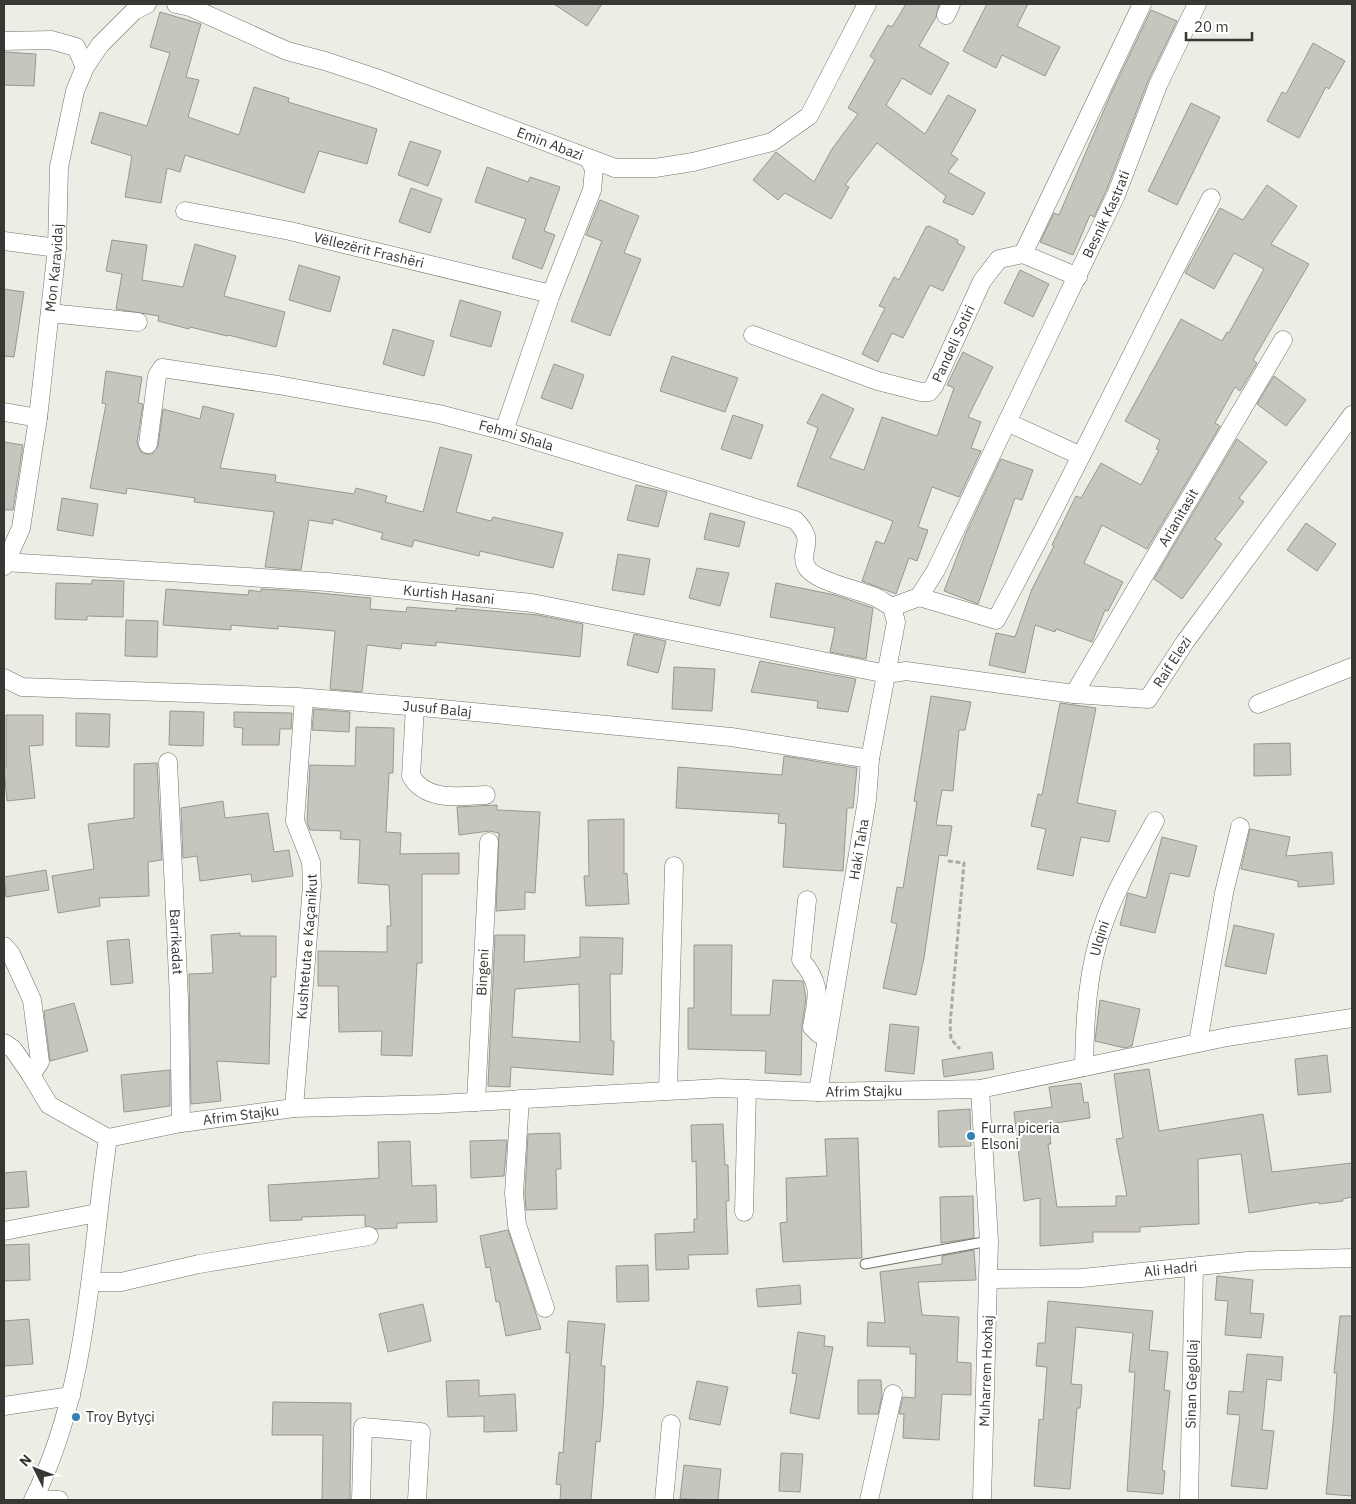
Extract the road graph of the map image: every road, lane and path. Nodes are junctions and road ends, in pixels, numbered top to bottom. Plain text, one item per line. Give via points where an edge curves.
1 (147, 4) edge
2 (176, 4) edge
3 (867, 4) edge
4 (1142, 4) edge
5 (1198, 4) edge
6 (4, 41) edge
7 (85, 67) junction
8 (589, 159) junction
9 (1211, 198) dead end
10 (185, 212) dead end
11 (4, 241) edge
12 (57, 248) junction
13 (1023, 254) junction
14 (1078, 277) junction
15 (551, 294) junction
16 (50, 313) junction
17 (138, 322) dead end
18 (753, 335) dead end
19 (1283, 340) dead end
20 (4, 412) edge
21 (1352, 415) edge
22 (38, 418) junction
23 (1007, 422) junction
24 (504, 431) junction
25 (148, 444) dead end
26 (1081, 456) junction
27 (4, 564) edge
28 (919, 597) junction
29 (892, 607) junction
30 (1352, 667) edge
31 (888, 674) junction
32 (4, 678) edge
33 (1074, 694) junction
34 (304, 698) junction
35 (1258, 704) dead end
36 (415, 707) junction
37 (870, 759) junction
38 (168, 762) dead end
39 (486, 795) dead end
40 (1155, 821) dead end
41 (1240, 827) dead end
42 (488, 842) dead end
43 (948, 861) dead end
44 (674, 866) dead end
45 (807, 900) dead end
46 (4, 946) edge
47 (1352, 1018) edge
48 (827, 1038) junction
49 (4, 1043) edge
50 (1198, 1043) junction
51 (960, 1049) dead end
52 (1084, 1067) junction
53 (31, 1075) junction
54 (747, 1089) junction
55 (980, 1089) junction
56 (668, 1090) junction
57 (818, 1092) junction
58 (520, 1099) junction
59 (476, 1102) junction
60 (294, 1108) junction
61 (181, 1123) junction
62 (108, 1138) junction
63 (744, 1212) dead end
64 (97, 1213) junction
65 (4, 1231) edge
66 (369, 1236) dead end
67 (989, 1241) junction
68 (1352, 1258) edge
69 (865, 1264) dead end
70 (1194, 1267) junction
71 (989, 1280) junction
72 (90, 1282) junction
73 (545, 1308) dead end
74 (893, 1394) dead end
75 (71, 1396) junction
76 (4, 1406) edge
77 (671, 1424) dead end
78 (33, 1500) edge
79 (59, 1500) edge
80 (360, 1500) edge
81 (417, 1500) edge
82 (664, 1500) edge
83 (869, 1500) edge
84 (982, 1500) edge
85 (1189, 1500) edge

1 - 7 street via 134,11 100,45
2 - 8 street, Emin Abazi via 190,7 288,51 376,78
3 - 8 street, Emin Abazi via 809,116 772,142 655,168 614,168
4 - 13 street
5 - 14 street, Besnik Kastrati via 1158,85 1116,195
6 - 7 street via 51,40 76,47
7 - 12 street, Mon Karavidaj via 75,91 59,167
8 - 15 street via 594,169 592,190
9 - 26 street
10 - 15 street, Vëllezërit Frashëri via 290,232
11 - 12 street
12 - 16 street, Mon Karavidaj
13 - 14 street
13 - 18 street, Pandeli Sotiri via 999,258 993,264 929,392 878,381
14 - 23 street, Besnik Kastrati
15 - 24 street
16 - 17 street
16 - 22 street, Mon Karavidaj
19 - 33 street, Arianitasit
20 - 22 street
21 - 33 street, Raif Elezi via 1185,642 1148,699
22 - 27 street, Mon Karavidaj via 21,528
23 - 26 street
23 - 28 street, Besnik Kastrati via 936,570
24 - 25 street, Fehmi Shala via 439,414 162,368 157,376
24 - 29 street, Fehmi Shala via 796,520 808,542 804,559 806,567 815,575 876,597
26 - 28 street via 996,620
27 - 31 street, Kurtish Hasani via 328,582 532,604
28 - 29 street
29 - 31 street, Haki Taha via 896,622
30 - 35 street
31 - 33 street, Raif Elezi via 906,671
31 - 37 street, Haki Taha
32 - 34 street, Jusuf Balaj via 22,687
34 - 36 street, Jusuf Balaj
34 - 60 street, Kushtetuta e Kaçanikut via 295,821 311,862 312,886
36 - 37 street, Jusuf Balaj via 731,737
36 - 39 street via 411,776 417,786 438,795
37 - 48 street, Haki Taha via 868,800
38 - 61 street, Barrikadat
40 - 52 street, Ulqini via 1104,923 1093,959 1085,1018
41 - 50 street via 1224,893
42 - 59 street, Bingeni
43 - 51 path via 964,863 950,1025 951,1040
44 - 56 street
45 - 48 street via 802,960 813,974 818,991 812,1027
46 - 53 street via 11,954 32,1000 40,1062
47 - 50 street
48 - 57 street, Haki Taha
49 - 53 street via 13,1049
50 - 52 street
52 - 55 street
53 - 62 street via 48,1105
54 - 56 street, Afrim Stajku
54 - 57 street, Afrim Stajku
54 - 63 street
55 - 57 street, Afrim Stajku
55 - 67 street, Muharrem Hoxhaj
56 - 58 street, Afrim Stajku
58 - 59 street, Afrim Stajku
58 - 73 street via 514,1193 517,1225
59 - 60 street, Afrim Stajku
60 - 61 street, Afrim Stajku
61 - 62 street, Afrim Stajku
62 - 64 street
64 - 65 street
64 - 72 street
66 - 72 street via 208,1263 121,1282
67 - 69 lane
67 - 71 street, Muharrem Hoxhaj
68 - 70 street, Ali Hadri via 1248,1261
70 - 71 street, Ali Hadri via 1082,1278
70 - 85 street, Sinan Gegollaj
71 - 84 street, Muharrem Hoxhaj
72 - 75 street
74 - 83 street
75 - 76 street
75 - 78 street via 47,1472
77 - 82 street
78 - 79 street
80 - 81 street via 363,1427 421,1432

